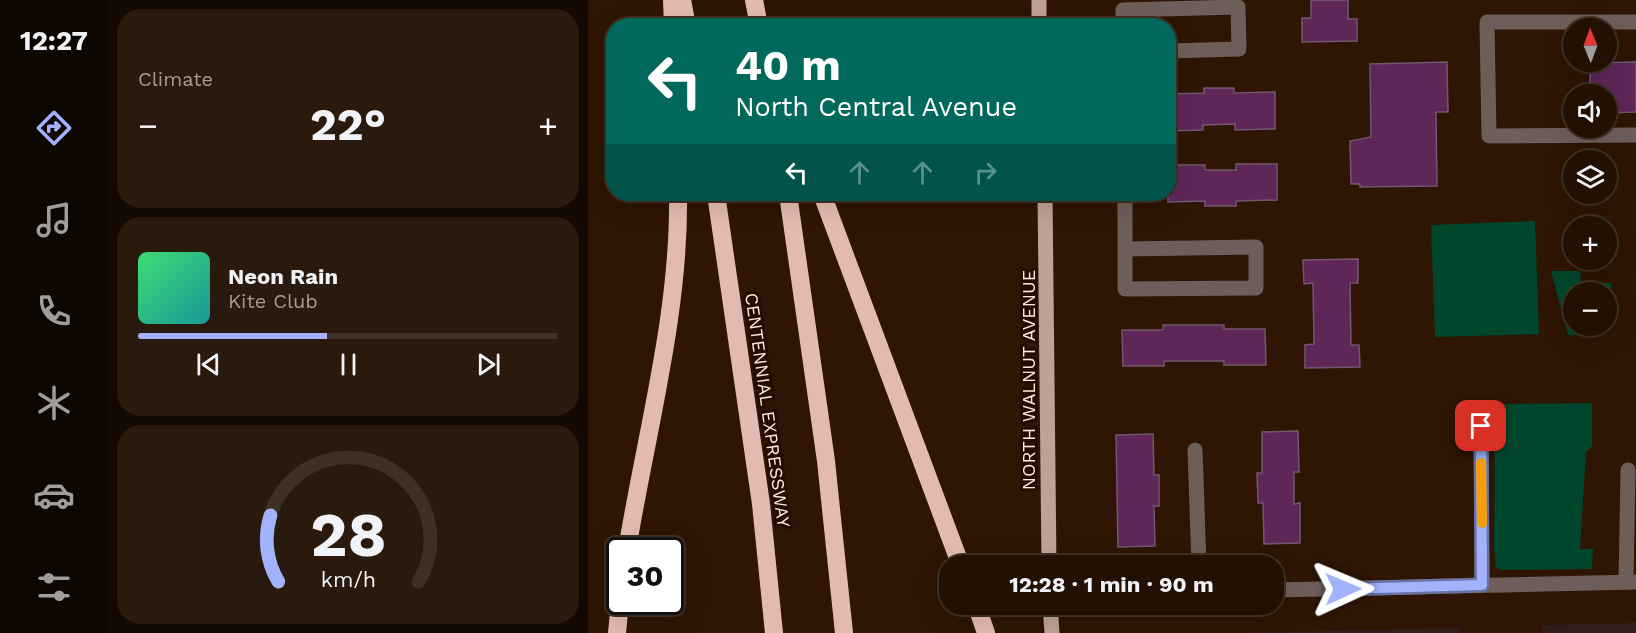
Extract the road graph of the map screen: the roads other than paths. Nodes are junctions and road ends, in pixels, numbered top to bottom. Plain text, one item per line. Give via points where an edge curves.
1 (672, 0) edge
2 (682, 0) edge
3 (754, 0) edge
4 (1039, 0) edge
5 (673, 18) edge
6 (685, 18) edge
7 (757, 18) edge
8 (1039, 18) edge
9 (1123, 18) edge
10 (1636, 22) edge
11 (1176, 51) edge
12 (1636, 135) edge
13 (677, 201) edge
14 (717, 201) edge
15 (789, 201) edge
16 (825, 201) edge
17 (1045, 201) edge
18 (1125, 201) edge
19 (1125, 249) junction
20 (1481, 426) dead end
21 (1195, 450) dead end
22 (1628, 470) dead end
23 (629, 537) edge
24 (957, 555) edge
25 (1049, 555) edge
26 (1199, 555) edge
27 (1631, 582) edge
28 (1482, 585) junction
29 (1284, 590) edge
30 (619, 615) edge
31 (980, 615) edge
32 (1051, 615) edge
33 (617, 633) edge
34 (774, 633) edge
35 (844, 633) edge
36 (986, 633) edge
37 (1052, 633) edge

1 - 5 highway
2 - 6 highway
3 - 7 highway
4 - 8 main road
9 - 11 street via 1123,10 1238,7 1239,49
10 - 12 street via 1487,22 1489,136
13 - 23 highway via 669,308
14 - 34 highway, CENTENNIAL EXPRESSWAY via 757,471
15 - 35 highway via 826,461
16 - 24 highway
17 - 25 main road, NORTH WALNUT AVENUE
18 - 19 street
19 - 19 street via 1125,289 1257,288 1256,247
20 - 28 street
21 - 26 street
22 - 27 street
27 - 28 street
28 - 29 street
30 - 33 highway
31 - 36 highway
32 - 37 main road

